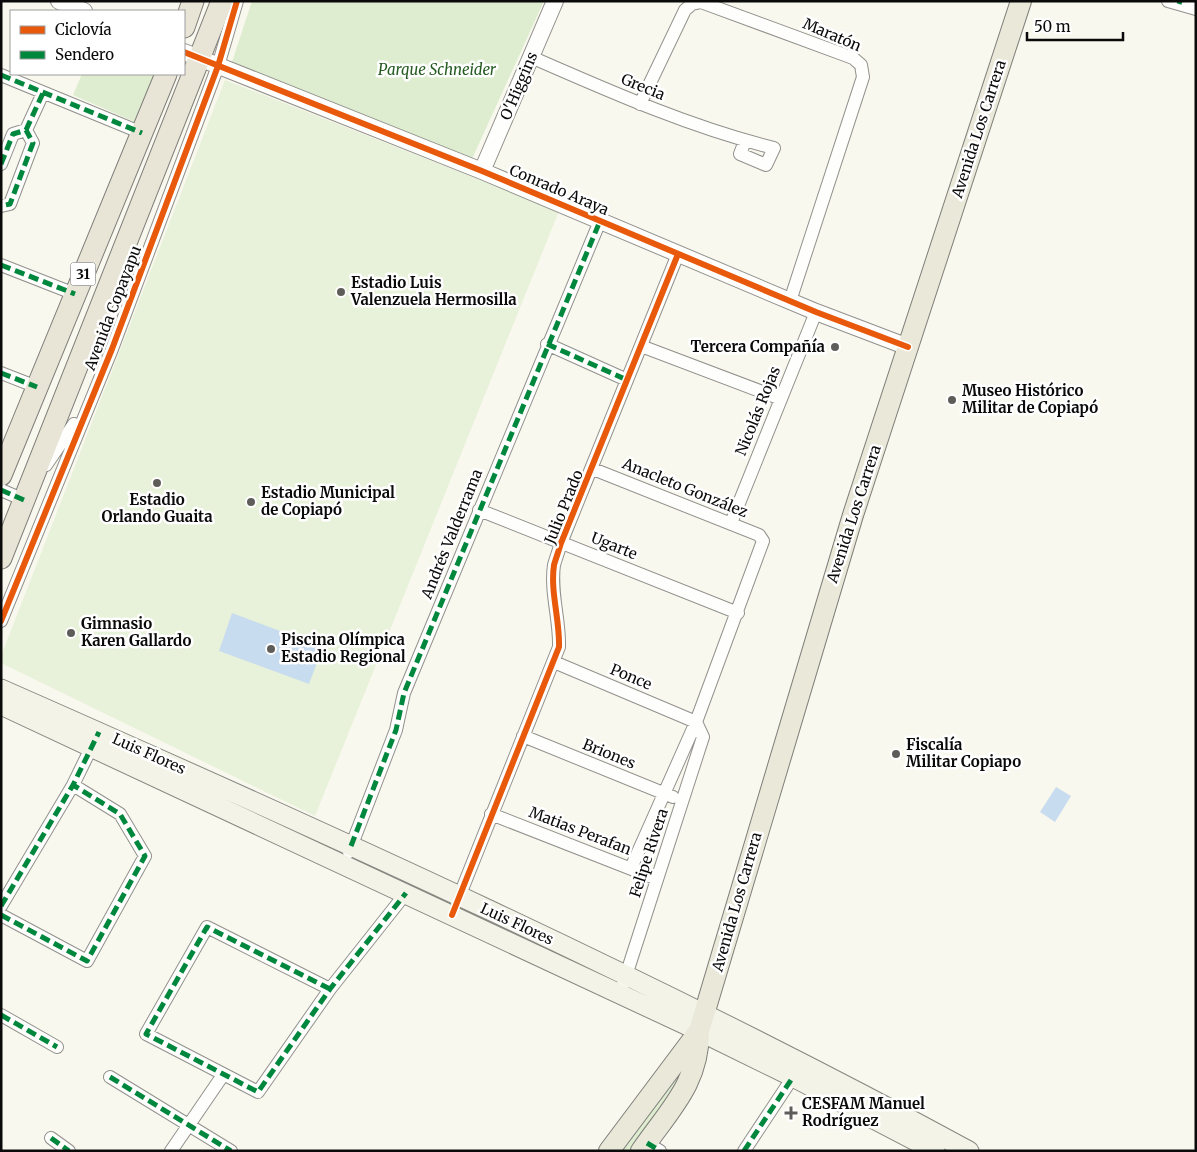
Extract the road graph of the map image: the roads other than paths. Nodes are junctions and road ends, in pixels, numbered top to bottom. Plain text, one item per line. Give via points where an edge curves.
1 (59, 1) edge
2 (193, 1) edge
3 (222, 1) edge
4 (238, 1) edge
5 (555, 1) edge
6 (1021, 1) edge
7 (1176, 2) edge
8 (1196, 9) edge
9 (82, 10) edge
10 (185, 25) edge
11 (531, 57) junction
12 (200, 59) edge
13 (1, 75) edge
14 (166, 75) edge
15 (43, 93) junction
16 (640, 104) junction
17 (26, 130) junction
18 (142, 133) junction
19 (744, 140) dead end
20 (1, 164) edge
21 (482, 171) junction
22 (1, 206) edge
23 (600, 221) junction
24 (678, 254) junction
25 (1, 265) edge
26 (75, 294) junction
27 (790, 301) junction
28 (816, 312) junction
29 (547, 344) junction
30 (641, 346) junction
31 (908, 347) junction
32 (1, 373) edge
33 (627, 380) junction
34 (38, 387) junction
35 (781, 399) junction
36 (86, 407) junction
37 (593, 469) junction
38 (1, 475) edge
39 (1, 490) edge
40 (27, 493) junction
41 (479, 510) junction
42 (731, 523) junction
43 (762, 539) joint
44 (561, 543) junction
45 (1, 558) edge
46 (738, 613) junction
47 (1, 621) edge
48 (554, 662) junction
49 (1, 689) edge
50 (1, 705) edge
51 (696, 722) junction
52 (523, 736) junction
53 (95, 740) junction
54 (73, 785) junction
55 (665, 794) junction
56 (683, 800) junction
57 (491, 814) junction
58 (351, 846) junction
59 (344, 864) junction
60 (631, 868) junction
61 (657, 879) junction
62 (406, 893) junction
63 (459, 896) junction
64 (1, 906) edge
65 (1, 915) edge
66 (452, 915) junction
67 (627, 976) junction
68 (330, 989) junction
69 (620, 994) junction
70 (1, 1014) edge
71 (701, 1022) junction
72 (57, 1047) dead end
73 (223, 1075) junction
74 (110, 1077) dead end
75 (793, 1077) junction
76 (189, 1124) junction
77 (51, 1138) dead end
78 (649, 1148) edge
79 (69, 1151) edge
80 (171, 1151) edge
81 (231, 1151) edge
82 (609, 1151) edge
83 (744, 1151) edge
84 (935, 1151) edge
85 (969, 1151) edge

1 - 9 street
2 - 10 highway
3 - 12 highway, Avenida Copayapu / 31
4 - 12 street, Avenida Copayapu
5 - 11 street, O'Higgins
6 - 31 main road, Avenida Los Carrera
7 - 8 street
11 - 16 street, Grecia
11 - 21 street, O'Higgins
12 - 21 street, Conrado Araya
12 - 36 street, Avenida Copayapu via 112,349
12 - 40 highway, Avenida Copayapu / 31
13 - 15 street
14 - 18 highway, 31
15 - 17 street
15 - 18 street
16 - 19 street, Grecia
16 - 27 street, Maratón via 685,10 702,2 859,63 863,77
17 - 20 street via 13,134
17 - 22 street via 33,143 10,204
18 - 26 highway, 31
21 - 23 street, Conrado Araya
23 - 24 street, Conrado Araya
23 - 29 street, Andrés Valderrama
24 - 27 street, Conrado Araya
24 - 30 street, Julio Prado
25 - 26 street
26 - 34 highway, 31
27 - 28 street, Conrado Araya
28 - 31 street, Conrado Araya
28 - 35 street, Nicolás Rojas
29 - 33 street
29 - 41 street, Andrés Valderrama
30 - 33 street, Julio Prado
30 - 35 street
31 - 71 main road, Avenida Los Carrera via 815,637
32 - 34 street
33 - 37 street, Julio Prado
34 - 38 highway, 31
35 - 42 street, Nicolás Rojas
36 - 40 street, Avenida Copayapu
36 - 47 street, Avenida Copayapu
37 - 42 street, Anacleto González
37 - 44 street, Julio Prado
39 - 40 street
40 - 45 highway, Avenida Copayapu / 31
41 - 44 street, Ugarte
41 - 58 street, Andrés Valderrama via 404,693 396,730
42 - 43 street, Anacleto González
43 - 46 street, Felipe Rivera
44 - 46 street, Ugarte
44 - 48 street, Julio Prado via 554,565 560,632
46 - 51 street, Felipe Rivera
48 - 51 street, Ponce
48 - 52 street, Julio Prado
49 - 53 main road, Luis Flores
50 - 53 main road, Luis Flores
51 - 55 street, Felipe Rivera
51 - 56 street, Felipe Rivera via 703,738
52 - 55 street, Briones
52 - 57 street, Julio Prado
53 - 54 street
53 - 58 main road, Luis Flores
53 - 59 main road, Luis Flores
54 - 64 street
54 - 65 street via 120,814 145,856 132,881 87,962
55 - 56 street, Briones
55 - 60 street, Felipe Rivera
56 - 61 street, Felipe Rivera
57 - 60 street, Matias Perafan
57 - 63 street, Julio Prado
58 - 59 street, Andrés Valderrama
58 - 63 main road, Luis Flores
59 - 62 main road, Luis Flores
60 - 61 street, Matias Perafan
61 - 67 street, Felipe Rivera
62 - 66 main road, Luis Flores
62 - 68 street
63 - 66 street, Julio Prado
63 - 67 main road, Luis Flores
66 - 69 main road, Luis Flores
67 - 69 street, Felipe Rivera
67 - 71 main road, Luis Flores
68 - 73 street via 258,1092
68 - 73 street via 207,927 146,1034
69 - 71 main road, Luis Flores
70 - 72 street
71 - 75 main road, Luis Flores
71 - 78 main road, Avenida Los Carrera via 699,1053 683,1093
71 - 82 main road, Avenida Los Carrera
71 - 85 main road, Luis Flores
73 - 76 street
74 - 76 street
75 - 83 street
75 - 84 main road, Luis Flores
76 - 80 street
76 - 81 street
77 - 79 street

